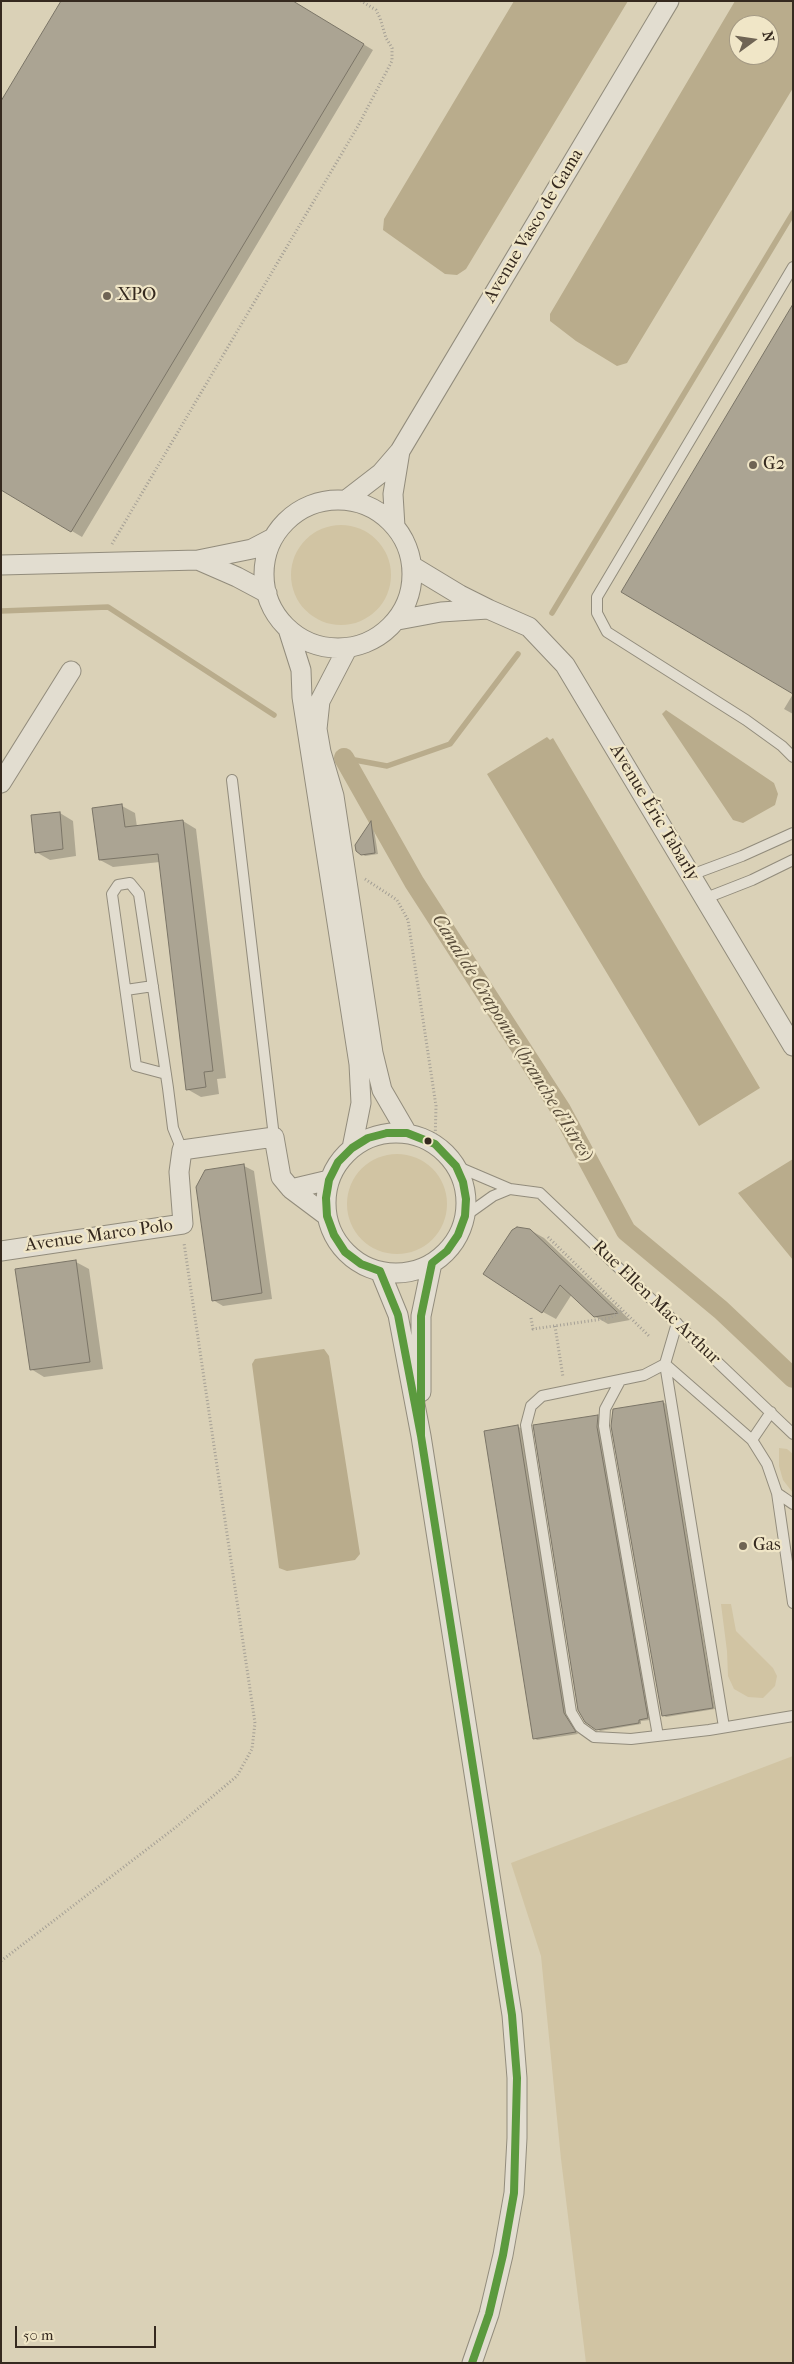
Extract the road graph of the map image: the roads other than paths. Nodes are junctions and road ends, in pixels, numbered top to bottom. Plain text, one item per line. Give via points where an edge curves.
1 (669, 1) edge
2 (793, 267) edge
3 (400, 451) junction
4 (346, 500) junction
5 (395, 526) junction
6 (274, 538) junction
7 (198, 560) junction
8 (1, 565) edge
9 (412, 566) junction
10 (267, 593) junction
11 (488, 609) junction
12 (398, 620) junction
13 (288, 629) junction
14 (347, 649) junction
15 (71, 671) dead end
16 (793, 757) edge
17 (232, 780) dead end
18 (1, 783) edge
19 (793, 833) edge
20 (793, 860) edge
21 (691, 875) junction
22 (706, 898) junction
23 (153, 986) junction
24 (126, 990) junction
25 (793, 1046) edge
26 (166, 1074) junction
27 (407, 1133) junction
28 (274, 1138) junction
29 (352, 1148) junction
30 (182, 1150) junction
31 (456, 1166) junction
32 (330, 1180) junction
33 (291, 1189) junction
34 (510, 1189) junction
35 (327, 1216) junction
36 (465, 1216) junction
37 (1, 1250) edge
38 (432, 1263) junction
39 (380, 1271) junction
40 (677, 1323) junction
41 (665, 1364) junction
42 (620, 1381) junction
43 (771, 1412) junction
44 (793, 1434) edge
45 (421, 1436) junction
46 (752, 1440) junction
47 (778, 1493) junction
48 (793, 1504) edge
49 (793, 1604) edge
50 (793, 1716) edge
51 (724, 1727) junction
52 (658, 1736) junction
53 (472, 2363) edge

1 - 3 street, Avenue Vasco de Gama
2 - 16 lane via 597,597 597,612 607,632 746,720
3 - 4 street via 381,473
3 - 5 street via 394,494
4 - 5 street via 382,514
4 - 6 street via 324,501 304,508 287,521
5 - 9 street via 407,545
6 - 7 street via 252,549
6 - 10 street via 266,556
7 - 8 street
7 - 10 street
9 - 11 street, Avenue Éric Tabarly
9 - 12 street via 410,594
10 - 13 street via 275,613
11 - 12 street, Avenue Éric Tabarly via 441,612
11 - 21 street, Avenue Éric Tabarly via 529,627 565,665
12 - 14 street via 384,634 366,644
13 - 14 street via 326,648
13 - 29 street via 301,670 302,697 359,1064 361,1103
14 - 27 street via 320,701 317,729 334,796 382,1090
15 - 18 street
17 - 28 lane
19 - 21 lane
20 - 22 lane
21 - 22 street, Avenue Éric Tabarly
22 - 25 street, Avenue Éric Tabarly
23 - 24 lane
23 - 24 lane via 139,894 130,883 118,885 112,894
23 - 26 lane
24 - 26 lane via 136,1066
26 - 30 lane via 173,1128
27 - 29 street via 387,1133 368,1138
27 - 31 street via 435,1144
28 - 30 street
28 - 33 street via 281,1177
29 - 32 street via 338,1162
30 - 37 street, Avenue Marco Polo via 179,1172 183,1224
31 - 34 lane, Rue Ellen Mac Arthur
31 - 36 street via 463,1182
32 - 33 street
32 - 35 street
33 - 35 street
34 - 36 lane via 493,1196
34 - 40 lane, Rue Ellen Mac Arthur via 540,1193
35 - 39 street via 345,1252 361,1264
36 - 38 street via 447,1251
38 - 39 street via 398,1273
38 - 45 street via 421,1316
39 - 45 street via 398,1315
40 - 41 lane
40 - 43 lane, Rue Ellen Mac Arthur
41 - 42 lane via 644,1375
41 - 46 lane
41 - 51 lane
42 - 52 lane via 605,1409 604,1426
42 - 52 lane via 542,1396 530,1406 526,1425 571,1712 580,1727 594,1737 631,1739
43 - 44 lane, Rue Ellen Mac Arthur
43 - 46 lane
45 - 53 street via 512,2015 518,2078 514,2193 489,2314
46 - 47 lane via 767,1464
47 - 48 lane
47 - 49 lane
50 - 51 lane
51 - 52 lane

